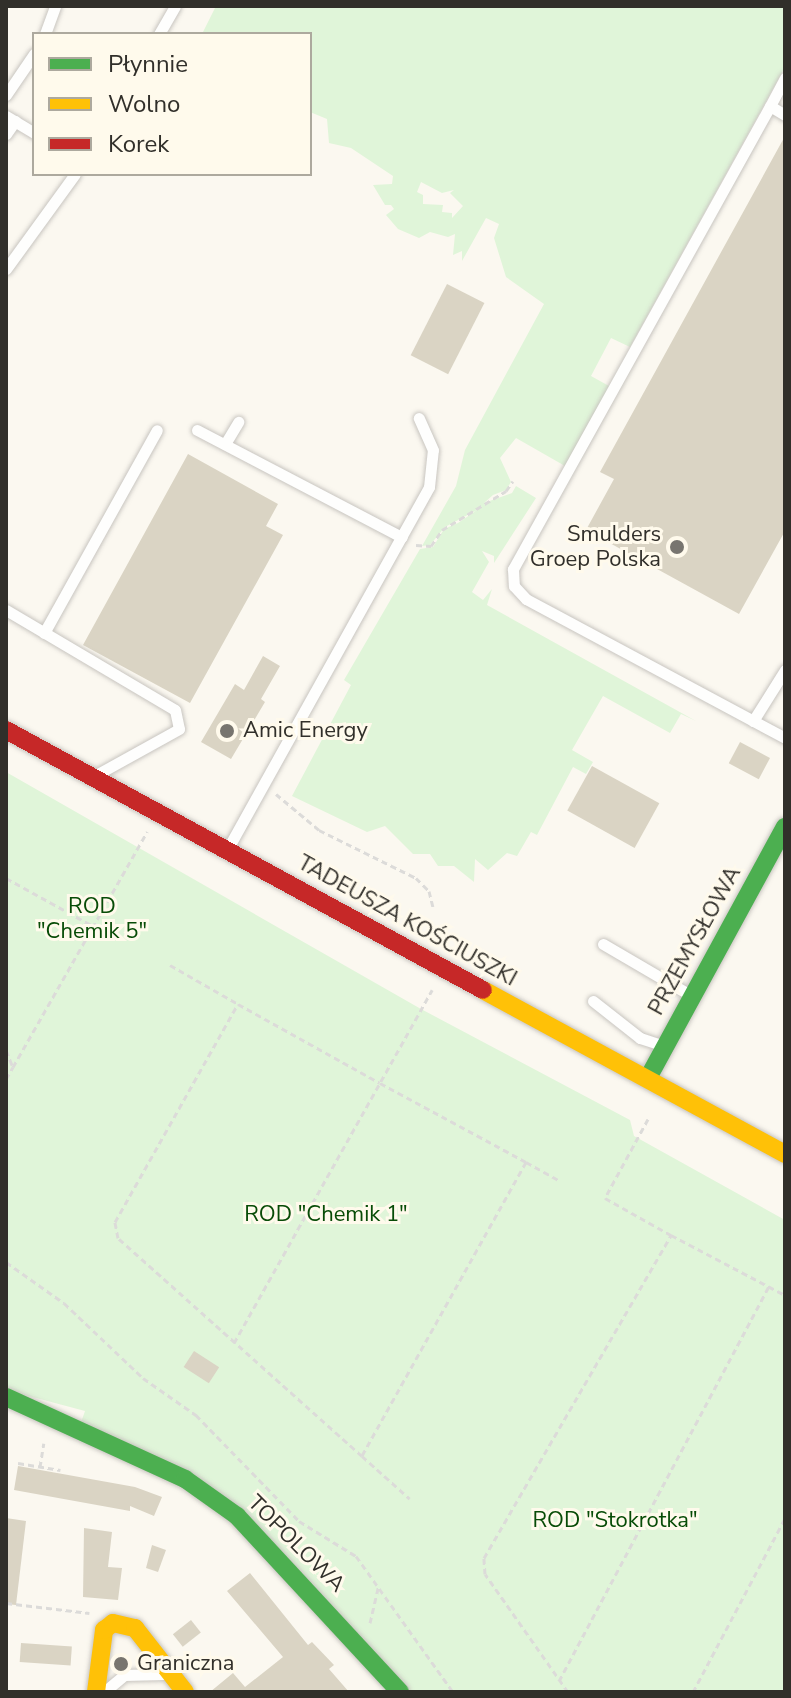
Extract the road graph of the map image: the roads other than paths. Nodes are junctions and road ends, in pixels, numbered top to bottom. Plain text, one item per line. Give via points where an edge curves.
1 (55, 6) edge
2 (175, 6) edge
3 (46, 32) edge
4 (160, 32) edge
5 (32, 57) edge
6 (785, 78) edge
7 (6, 95) edge
8 (770, 106) junction
9 (785, 115) edge
10 (10, 118) edge
11 (32, 132) edge
12 (6, 134) edge
13 (74, 176) edge
14 (6, 269) edge
15 (419, 418) dead end
16 (238, 422) dead end
17 (157, 430) dead end
18 (197, 430) dead end
19 (225, 444) junction
20 (402, 537) junction
21 (6, 610) edge
22 (44, 633) junction
23 (785, 670) edge
24 (753, 721) junction
25 (6, 730) edge
26 (785, 738) edge
27 (93, 777) junction
28 (785, 827) edge
29 (227, 850) junction
30 (603, 944) dead end
31 (692, 996) junction
32 (593, 1001) dead end
33 (665, 1046) junction
34 (648, 1078) junction
35 (785, 1154) edge
36 (6, 1397) edge
37 (172, 1676) junction
38 (96, 1692) edge
39 (104, 1692) edge
40 (185, 1692) edge
41 (400, 1692) edge

1 - 3 lane
2 - 4 lane
5 - 7 lane
6 - 8 lane
8 - 9 lane
8 - 24 lane via 513,569 514,586 526,599
10 - 11 lane
10 - 12 lane
13 - 14 lane
15 - 20 lane via 433,450 429,487
16 - 19 lane
17 - 22 lane
18 - 19 lane
19 - 20 lane
20 - 29 lane
21 - 22 lane
22 - 27 lane via 175,710 179,729
23 - 24 lane
24 - 26 lane
25 - 27 street, TADEUSZA KOŚCIUSZKI
27 - 29 street, TADEUSZA KOŚCIUSZKI
28 - 31 street, PRZEMYSŁOWA
29 - 34 street, TADEUSZA KOŚCIUSZKI
30 - 31 lane
31 - 33 street, PRZEMYSŁOWA
32 - 33 lane via 640,1038
33 - 34 street, PRZEMYSŁOWA
34 - 35 street, TADEUSZA KOŚCIUSZKI
36 - 41 street, TOPOLOWA via 185,1479 237,1516
37 - 38 street via 135,1628 113,1623 104,1630
37 - 39 lane via 142,1671 124,1675
37 - 40 street

